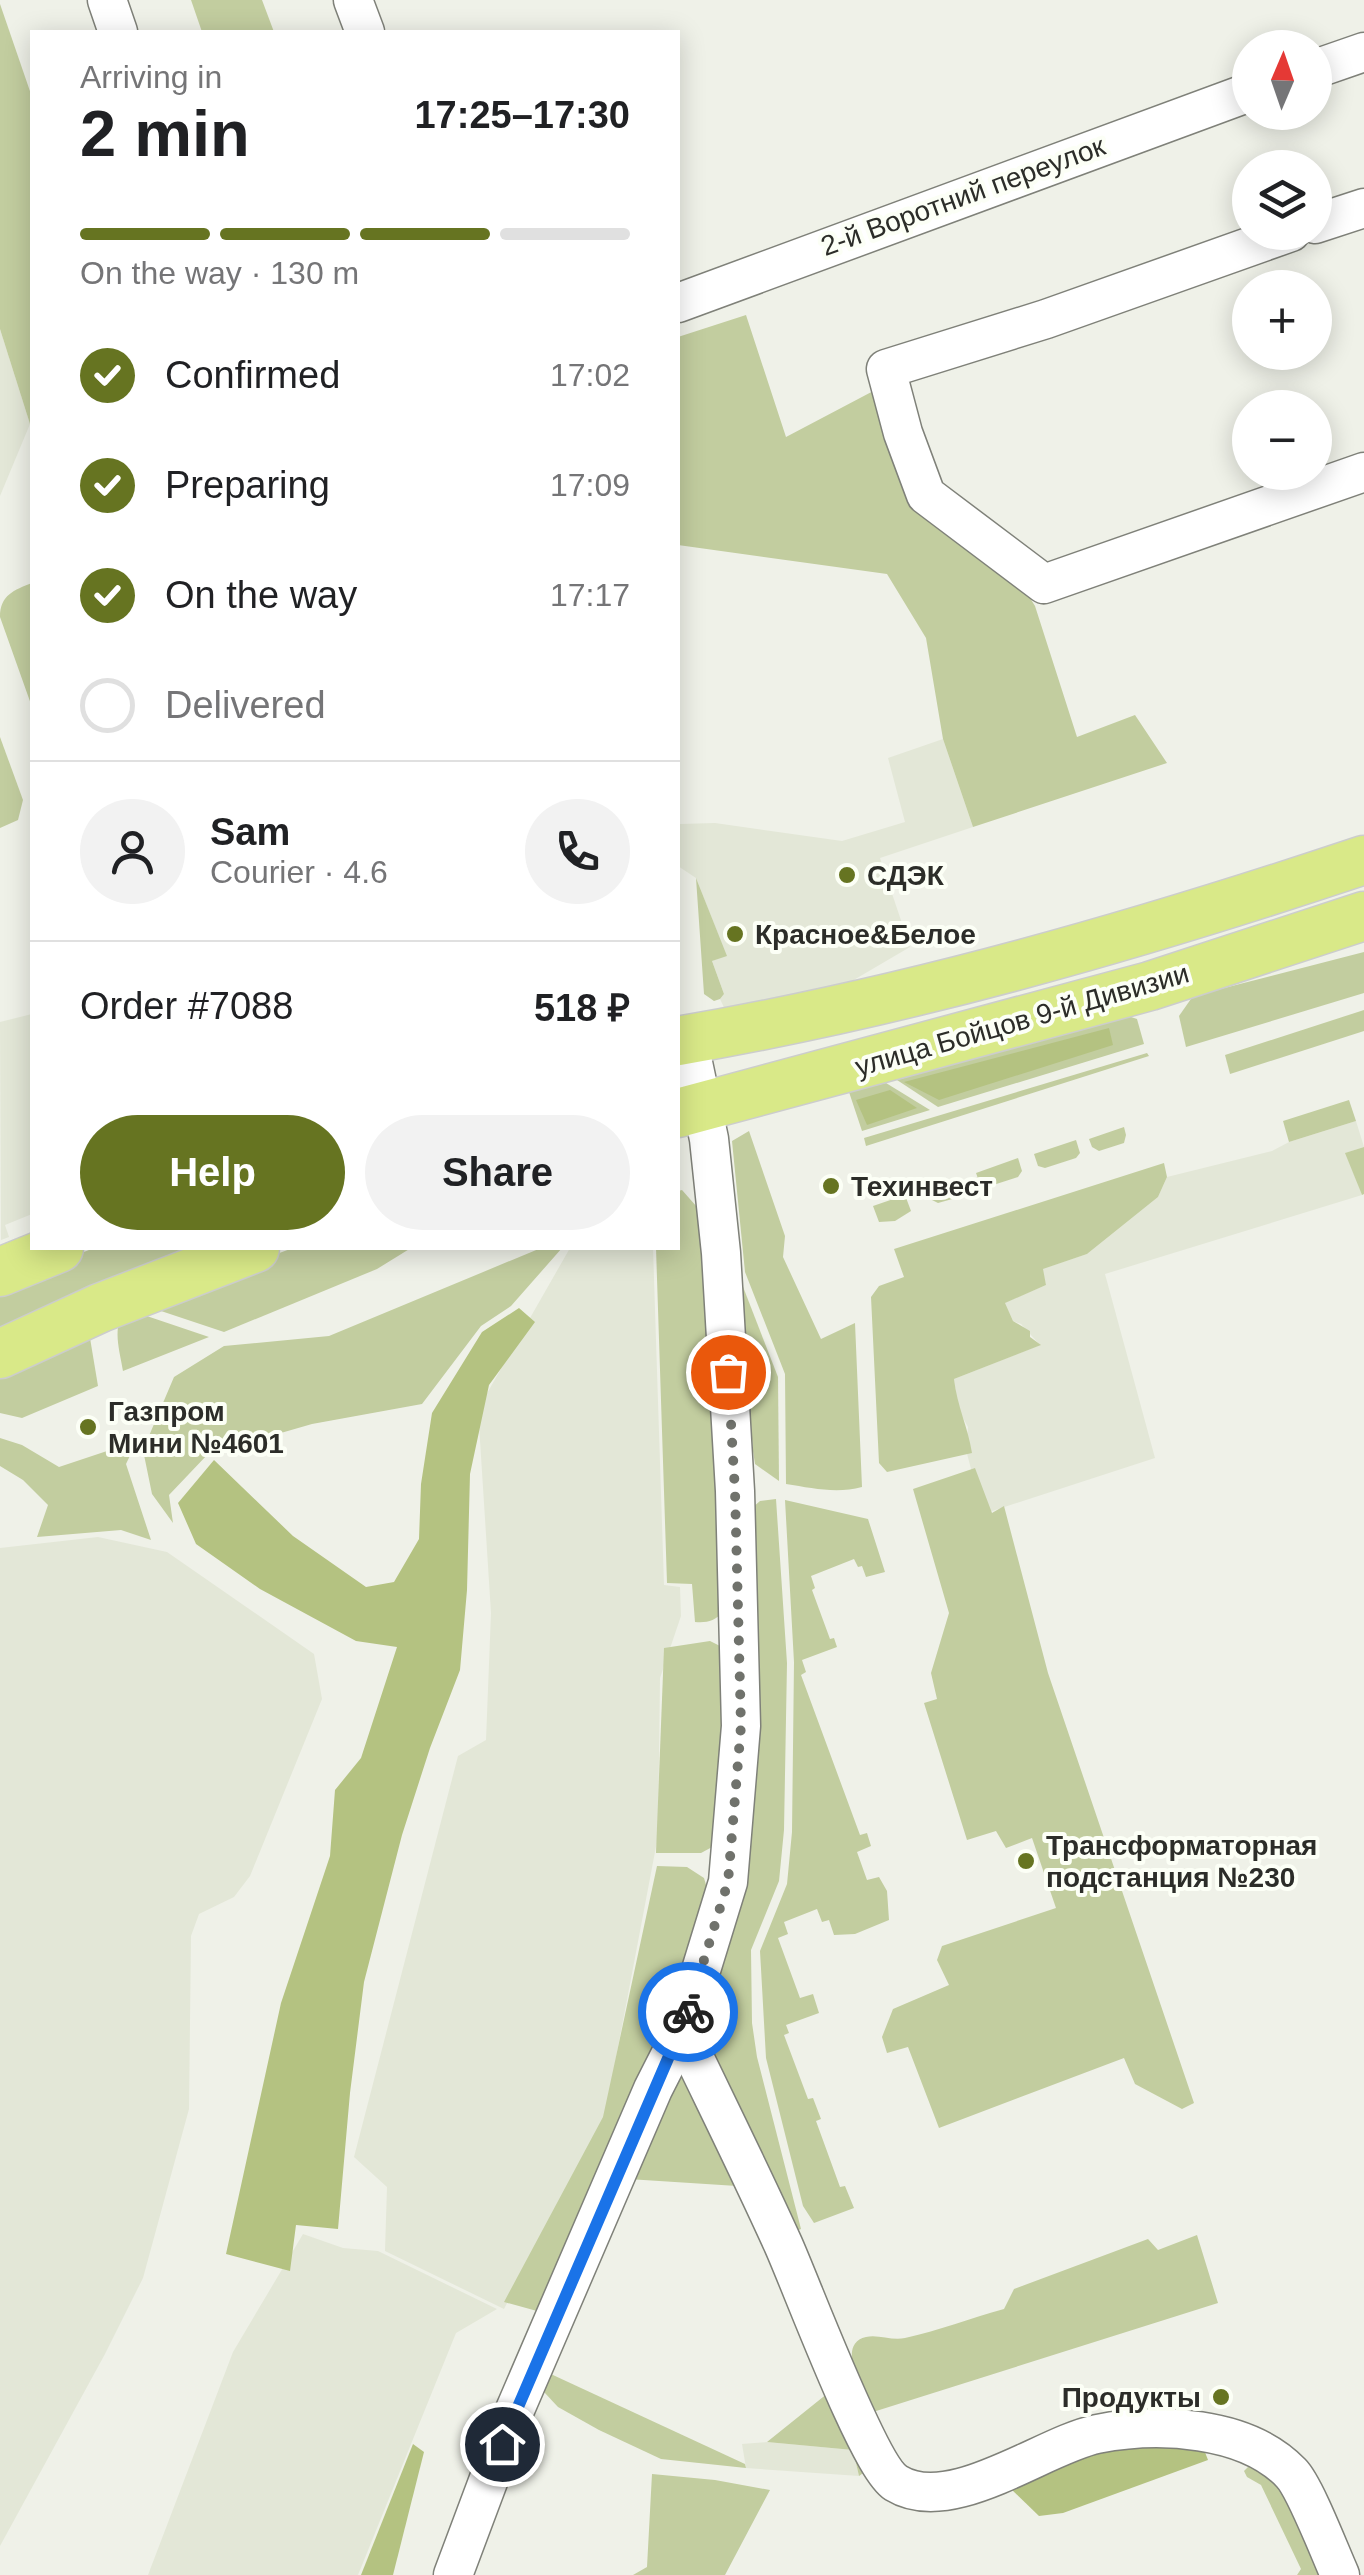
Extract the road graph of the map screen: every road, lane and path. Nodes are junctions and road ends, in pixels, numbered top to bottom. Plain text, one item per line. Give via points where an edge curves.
1 (107, 0) edge
2 (353, 0) edge
3 (117, 30) edge
4 (364, 30) edge
5 (1364, 52) edge
6 (1332, 63) edge
7 (1232, 99) edge
8 (1364, 208) edge
9 (1332, 218) edge
10 (1240, 250) edge
11 (680, 301) edge
12 (1364, 472) edge
13 (1364, 860) edge
14 (1364, 916) edge
15 (683, 1040) edge
16 (690, 1110) edge
17 (54, 1250) edge
18 (250, 1250) edge
19 (0, 1272) edge
20 (0, 1354) edge
21 (682, 2032) junction
22 (453, 2575) edge
23 (1340, 2575) edge

1 - 3 street
2 - 4 street
5 - 6 street
7 - 11 street, 2-й Воротний переулок
8 - 9 street
10 - 12 street via 886,369 926,495 1044,584
13 - 15 main road, улица Бойцов 9-й Дивизии via 1000,971
14 - 16 main road, улица Бойцов 9-й Дивизии via 1150,986
15 - 16 street
16 - 21 street via 709,1139 722,1253 741,1726 728,1882
17 - 19 main road
18 - 20 main road
21 - 22 street via 514,2412
21 - 23 street via 871,2450 897,2483 929,2492 959,2486 1095,2434 1136,2430 1231,2439 1264,2451 1294,2475

